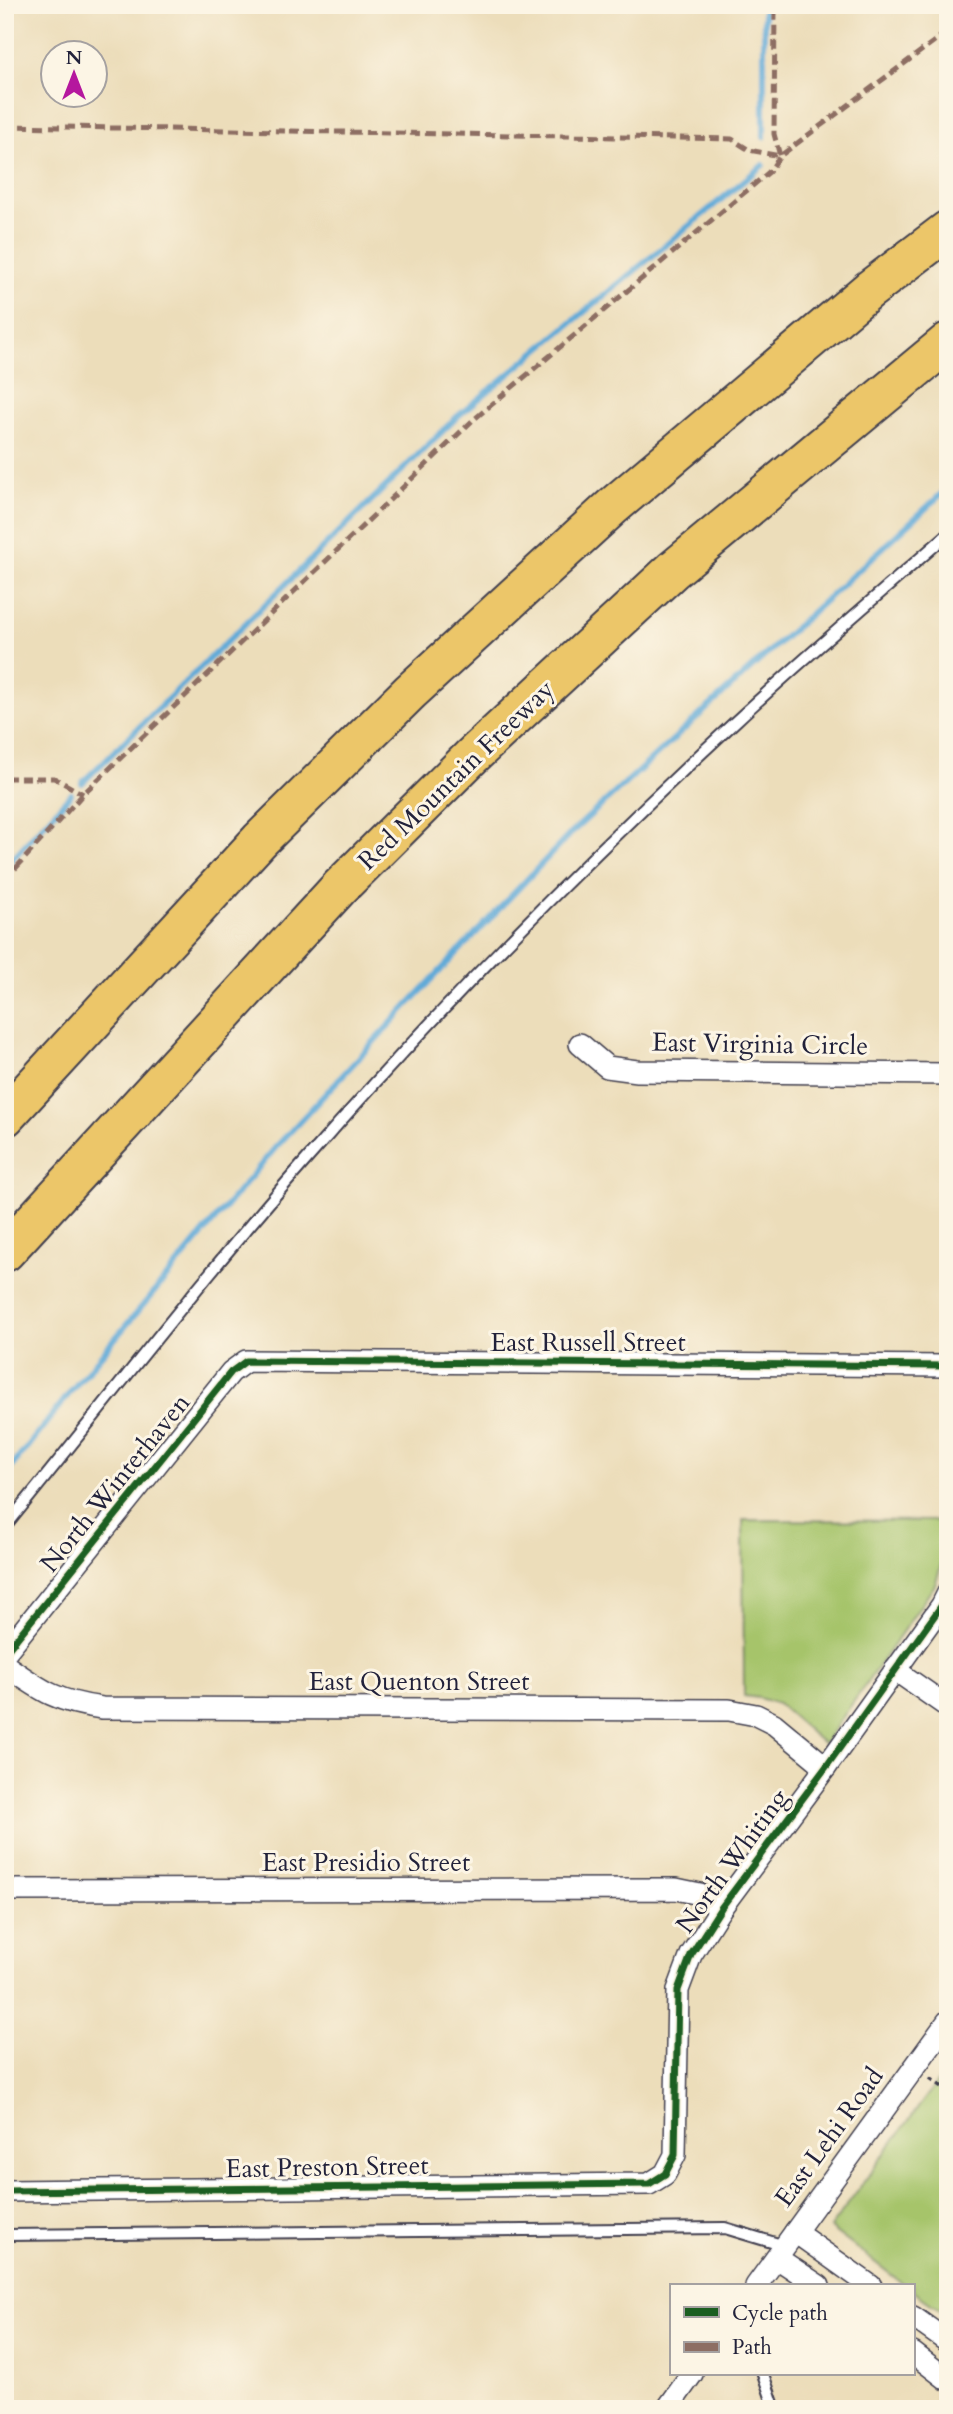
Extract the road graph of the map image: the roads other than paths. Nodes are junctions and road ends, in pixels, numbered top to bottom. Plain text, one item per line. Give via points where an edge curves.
1 (948, 230) edge
2 (948, 342) edge
3 (948, 534) edge
4 (580, 1044) dead end
5 (948, 1074) edge
6 (5, 1117) edge
7 (5, 1252) edge
8 (948, 1366) edge
9 (231, 1372) joint
10 (5, 1527) edge
11 (948, 1592) edge
12 (5, 1653) edge
13 (5, 1665) edge
14 (895, 1670) junction
15 (948, 1707) edge
16 (826, 1767) junction
17 (5, 1890) edge
18 (721, 1908) junction
19 (948, 2021) edge
20 (649, 2185) joint
21 (5, 2191) edge
22 (5, 2235) edge
23 (785, 2245) junction
24 (757, 2284) edge
25 (817, 2284) edge
26 (867, 2284) edge
27 (914, 2318) edge
28 (948, 2342) edge
29 (914, 2354) edge
30 (691, 2376) edge
31 (764, 2376) edge
32 (948, 2380) edge
33 (667, 2409) edge
34 (775, 2409) edge

1 - 6 highway via 869,290 612,507 410,692 260,840
2 - 7 highway, Red Mountain Freeway via 673,570 471,757 340,887
3 - 10 lane via 738,719 506,946 290,1179
4 - 5 street, East Virginia Circle via 607,1067 637,1071
8 - 9 street, East Russell Street via 246,1361
9 - 12 street, North Winterhaven
11 - 14 street, North Whiting
13 - 16 street, East Quenton Street via 72,1704 102,1708 729,1710 774,1724
14 - 15 street
14 - 16 street, North Whiting
16 - 18 street, North Whiting
17 - 18 street, East Presidio Street via 676,1889 700,1894
18 - 20 street, North Whiting via 691,1955 678,1990 675,2155 666,2174
19 - 23 street, East Lehi Road
20 - 21 street, East Preston Street
22 - 23 lane via 725,2228
23 - 24 street, East Lehi Road
23 - 25 street
23 - 26 street
27 - 28 street
29 - 32 street
30 - 33 street
31 - 34 lane

